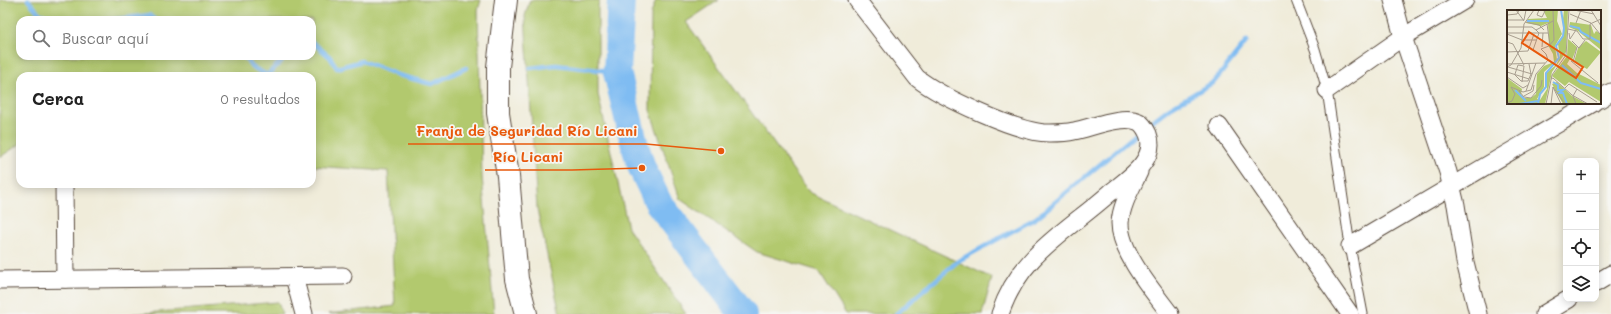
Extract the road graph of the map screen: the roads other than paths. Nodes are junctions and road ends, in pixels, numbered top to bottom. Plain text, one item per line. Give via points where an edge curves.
1 (506, 0) edge
2 (857, 0) edge
3 (1296, 0) edge
4 (1393, 0) edge
5 (1465, 0) edge
6 (1403, 37) junction
7 (1327, 90) junction
8 (1611, 92) edge
9 (1601, 98) edge
10 (1591, 104) edge
11 (1219, 126) dead end
12 (1144, 163) junction
13 (1451, 186) junction
14 (64, 188) edge
15 (1350, 246) junction
16 (1611, 274) edge
17 (343, 276) dead end
18 (294, 277) junction
19 (65, 279) junction
20 (0, 280) edge
21 (1599, 281) edge
22 (1564, 302) edge
23 (304, 314) edge
24 (526, 314) edge
25 (1000, 314) edge
26 (1170, 314) edge
27 (1350, 314) edge
28 (1363, 314) edge
29 (1478, 314) edge
30 (1544, 314) edge

1 - 24 main road via 498,67 498,113 508,176 518,279
2 - 12 street via 906,66 930,88 956,102 1026,130 1073,132 1121,121 1140,122 1146,129 1150,141 1150,151
3 - 7 lane via 1315,49
4 - 6 street
5 - 6 street
6 - 7 street
6 - 13 street
7 - 15 lane
8 - 9 street
10 - 13 street
11 - 27 street
12 - 25 street via 1095,207 1036,254 1010,289
12 - 26 street via 1129,192 1120,224 1129,252 1140,272
13 - 15 street
13 - 29 street
14 - 19 street
15 - 28 lane
16 - 21 street
17 - 18 street
18 - 19 street
18 - 23 street
19 - 20 street
22 - 30 street

